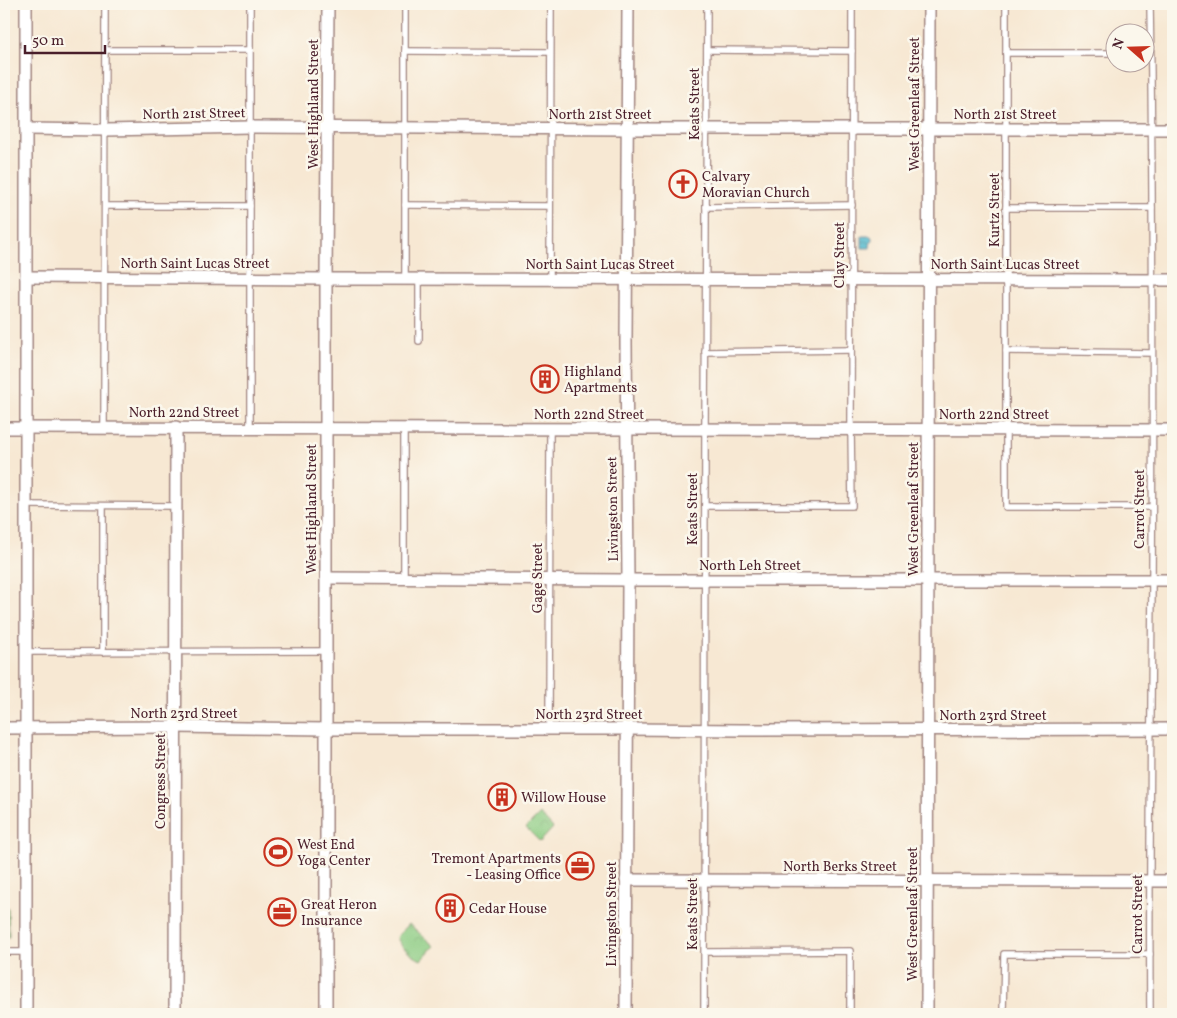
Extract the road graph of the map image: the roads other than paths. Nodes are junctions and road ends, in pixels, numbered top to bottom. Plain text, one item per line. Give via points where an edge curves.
1 (26, 4) edge
2 (106, 4) edge
3 (250, 4) edge
4 (328, 4) edge
5 (405, 4) edge
6 (551, 4) edge
7 (628, 4) edge
8 (707, 4) edge
9 (852, 4) edge
10 (929, 4) edge
11 (1006, 4) edge
12 (1150, 4) edge
13 (1149, 22) edge
14 (106, 50) junction
15 (250, 50) junction
16 (707, 50) junction
17 (405, 51) junction
18 (852, 51) junction
19 (550, 52) junction
20 (1006, 53) junction
21 (1104, 53) edge
22 (1149, 72) edge
23 (250, 127) junction
24 (328, 127) junction
25 (405, 128) junction
26 (26, 129) junction
27 (550, 129) junction
28 (627, 129) junction
29 (707, 129) junction
30 (852, 129) junction
31 (929, 129) junction
32 (1006, 129) junction
33 (1151, 129) junction
34 (1173, 129) edge
35 (106, 130) junction
36 (405, 205) junction
37 (105, 206) junction
38 (250, 206) junction
39 (550, 206) junction
40 (852, 206) junction
41 (706, 207) junction
42 (1006, 208) junction
43 (1152, 208) junction
44 (26, 277) junction
45 (104, 277) junction
46 (249, 278) junction
47 (326, 279) junction
48 (405, 279) junction
49 (419, 279) junction
50 (550, 279) junction
51 (626, 279) junction
52 (705, 279) junction
53 (852, 279) junction
54 (929, 279) junction
55 (1006, 280) junction
56 (1152, 280) junction
57 (1173, 280) edge
58 (419, 341) dead end
59 (851, 350) junction
60 (1006, 351) junction
61 (705, 352) junction
62 (1152, 353) junction
63 (104, 427) junction
64 (176, 427) junction
65 (250, 427) junction
66 (326, 427) junction
67 (4, 428) edge
68 (26, 428) junction
69 (404, 428) junction
70 (550, 428) junction
71 (704, 428) junction
72 (626, 429) junction
73 (851, 429) junction
74 (928, 429) junction
75 (1005, 429) junction
76 (1152, 430) junction
77 (1173, 430) edge
78 (26, 505) junction
79 (103, 506) junction
80 (176, 506) junction
81 (705, 506) junction
82 (1152, 507) junction
83 (326, 578) junction
84 (404, 579) junction
85 (550, 580) junction
86 (628, 580) junction
87 (705, 580) junction
88 (928, 580) junction
89 (1152, 580) junction
90 (1173, 580) edge
91 (326, 651) junction
92 (25, 652) junction
93 (103, 652) junction
94 (176, 652) junction
95 (176, 727) junction
96 (4, 728) edge
97 (25, 729) junction
98 (326, 729) junction
99 (549, 729) junction
100 (627, 729) junction
101 (705, 730) junction
102 (928, 730) junction
103 (1150, 730) junction
104 (1173, 730) edge
105 (626, 880) junction
106 (705, 880) junction
107 (928, 881) junction
108 (1149, 882) junction
109 (1173, 882) edge
110 (4, 952) edge
111 (26, 952) junction
112 (704, 952) junction
113 (1150, 954) junction
114 (26, 1014) edge
115 (175, 1014) edge
116 (326, 1014) edge
117 (626, 1014) edge
118 (704, 1014) edge
119 (850, 1014) edge
120 (927, 1014) edge
121 (1003, 1014) edge
122 (1150, 1014) edge

1 - 26 street
2 - 14 lane
3 - 15 lane
4 - 24 street, West Highland Street
5 - 17 lane
6 - 19 lane
7 - 28 street, Livingston Street
8 - 16 lane, Keats Street
9 - 18 lane, Clay Street
10 - 31 street, West Greenleaf Street
11 - 20 lane, Kurtz Street
12 - 13 lane, Carrot Street
14 - 15 lane
14 - 35 lane
15 - 23 lane
16 - 18 lane
16 - 29 lane, Keats Street
17 - 19 lane
17 - 25 lane
18 - 30 lane, Clay Street
19 - 27 lane
20 - 21 lane
20 - 32 lane, Kurtz Street
22 - 33 lane, Carrot Street
23 - 24 street, North 21st Street
23 - 35 street, North 21st Street
23 - 38 lane
24 - 25 street, North 21st Street
24 - 47 street, West Highland Street
25 - 27 street, North 21st Street
25 - 36 lane
26 - 35 street, North 21st Street
26 - 44 street
27 - 28 street, North 21st Street
27 - 39 lane
28 - 29 street, North 21st Street
28 - 51 street, Livingston Street
29 - 30 street, North 21st Street
29 - 41 lane, Keats Street
30 - 31 street, North 21st Street
30 - 40 lane, Clay Street
31 - 32 street, North 21st Street
31 - 54 street, West Greenleaf Street
32 - 33 street, North 21st Street
32 - 42 lane, Kurtz Street
33 - 34 street, North 21st Street
33 - 43 lane, Carrot Street
35 - 37 lane
36 - 39 lane
36 - 48 lane
37 - 38 lane
37 - 45 lane
38 - 46 lane
39 - 50 lane
40 - 41 lane
40 - 53 lane, Clay Street
41 - 52 lane, Keats Street
42 - 43 lane
42 - 55 lane, Kurtz Street
43 - 56 lane, Carrot Street
44 - 45 street, North Saint Lucas Street
44 - 68 street
45 - 46 street, North Saint Lucas Street
45 - 63 lane
46 - 47 street, North Saint Lucas Street
46 - 65 lane
47 - 48 street, North Saint Lucas Street
47 - 66 street, West Highland Street
48 - 49 street, North Saint Lucas Street
49 - 50 street, North Saint Lucas Street
49 - 58 lane
50 - 51 street, North Saint Lucas Street
51 - 52 street, North Saint Lucas Street
51 - 72 street, Livingston Street
52 - 53 street, North Saint Lucas Street
52 - 61 lane, Keats Street
53 - 54 street, North Saint Lucas Street
53 - 59 lane, Clay Street
54 - 55 street, North Saint Lucas Street
54 - 74 street, West Greenleaf Street
55 - 56 street, North Saint Lucas Street
55 - 60 lane, Kurtz Street
56 - 57 street, North Saint Lucas Street
56 - 62 lane, Carrot Street
59 - 61 lane
59 - 73 lane, Clay Street
60 - 62 lane
60 - 75 lane, Kurtz Street
61 - 71 lane, Keats Street
62 - 76 lane, Carrot Street
63 - 64 street, North 22nd Street
63 - 68 street, North 22nd Street
64 - 65 street, North 22nd Street
64 - 80 street, Congress Street
65 - 66 street, North 22nd Street
66 - 69 street, North 22nd Street
66 - 83 street, West Highland Street
67 - 68 street, North 22nd Street
68 - 78 street
69 - 70 street, North 22nd Street
69 - 84 lane
70 - 72 street, North 22nd Street
70 - 85 lane, Gage Street
71 - 72 street, North 22nd Street
71 - 73 street, North 22nd Street
71 - 81 lane, Keats Street
72 - 86 street, Livingston Street
73 - 74 street, North 22nd Street
73 - 81 lane, Clay Street via 852,506
74 - 75 street, North 22nd Street
74 - 88 street, West Greenleaf Street
75 - 76 street, North 22nd Street
75 - 82 lane, Kurtz Street via 1006,507
76 - 77 street, North 22nd Street
76 - 82 lane, Carrot Street
78 - 79 lane
78 - 92 street
79 - 80 lane
79 - 93 lane
80 - 94 street, Congress Street
81 - 87 lane, Keats Street
82 - 89 lane, Carrot Street
83 - 84 street, North Leh Street
83 - 91 street, West Highland Street
84 - 85 street, North Leh Street
85 - 86 street, North Leh Street
85 - 99 lane, Gage Street
86 - 87 street, North Leh Street
86 - 100 street, Livingston Street
87 - 88 street, North Leh Street
87 - 101 lane, Keats Street
88 - 89 street, North Leh Street
88 - 102 street, West Greenleaf Street
89 - 90 street, North Leh Street
89 - 103 lane, Carrot Street
91 - 94 lane
91 - 98 street, West Highland Street
92 - 93 lane
92 - 97 street
93 - 94 lane
94 - 95 street, Congress Street
95 - 97 street, North 23rd Street
95 - 98 street, North 23rd Street
95 - 115 street, Congress Street
96 - 97 street, North 23rd Street
97 - 111 street
98 - 99 street, North 23rd Street
98 - 116 street, West Highland Street
99 - 100 street, North 23rd Street
100 - 101 street, North 23rd Street
100 - 105 street, Livingston Street
101 - 102 street, North 23rd Street
101 - 106 lane, Keats Street
102 - 103 street, North 23rd Street
102 - 107 street, West Greenleaf Street
103 - 104 street, North 23rd Street
103 - 108 lane, Carrot Street
105 - 106 street, North Berks Street
105 - 117 street, Livingston Street
106 - 107 street, North Berks Street
106 - 112 lane, Keats Street
107 - 108 street, North Berks Street
107 - 120 street, West Greenleaf Street
108 - 109 street, North Berks Street
108 - 113 lane, Carrot Street
110 - 111 lane
111 - 114 street
112 - 118 lane, Keats Street
112 - 119 lane via 850,951
113 - 121 lane via 1004,954
113 - 122 lane, Carrot Street

